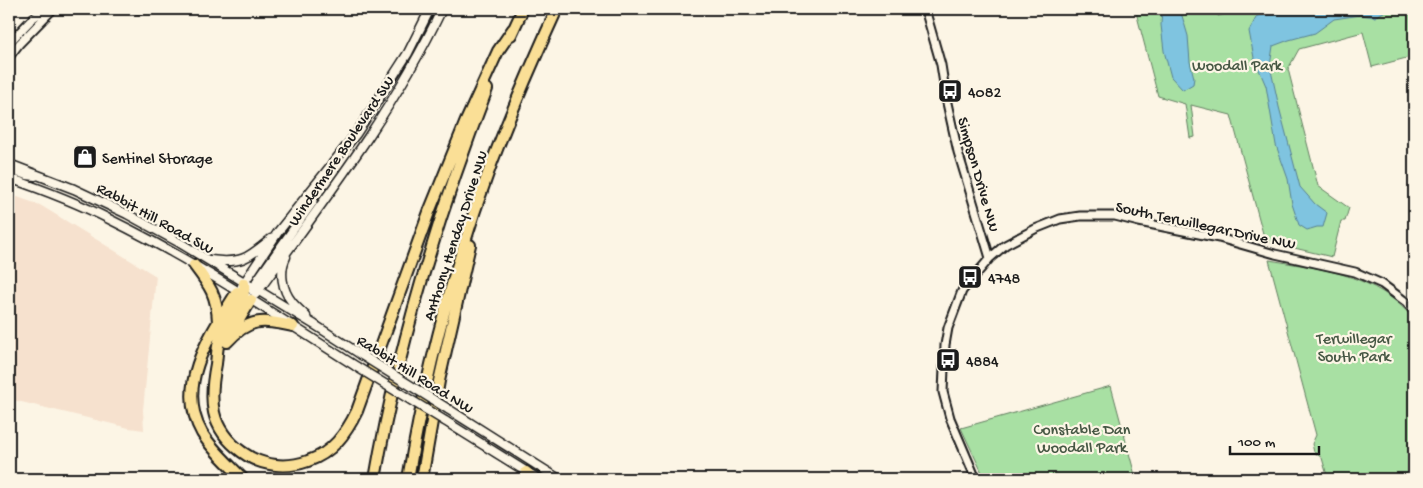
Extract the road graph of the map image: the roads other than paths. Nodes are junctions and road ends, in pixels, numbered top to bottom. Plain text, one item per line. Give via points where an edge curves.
1 (46, 9) edge
2 (54, 9) edge
3 (137, 9) edge
4 (173, 9) edge
5 (430, 9) edge
6 (442, 9) edge
7 (523, 9) edge
8 (557, 9) edge
9 (925, 9) edge
10 (513, 30) junction
11 (9, 44) edge
12 (9, 57) edge
13 (9, 164) edge
14 (9, 170) edge
15 (44, 177) junction
16 (9, 178) edge
17 (317, 184) junction
18 (478, 202) junction
19 (278, 232) junction
20 (292, 246) junction
21 (990, 258) junction
22 (208, 260) junction
23 (194, 265) junction
24 (252, 287) junction
25 (244, 296) junction
26 (1414, 311) edge
27 (218, 322) junction
28 (315, 325) junction
29 (293, 326) junction
30 (227, 342) junction
31 (216, 362) junction
32 (529, 475) edge
33 (242, 479) edge
34 (375, 479) edge
35 (408, 479) edge
36 (422, 479) edge
37 (538, 479) edge
38 (559, 479) edge
39 (976, 479) edge

1 - 11 street
2 - 12 street
3 - 4 street
5 - 17 main road, Windermere Boulevard SW via 397,71 356,134
6 - 20 main road, Windermere Boulevard SW via 387,108
7 - 10 highway, Anthony Henday Drive NW
8 - 18 highway, Anthony Henday Drive NW via 511,112
9 - 21 street, Simpson Drive NW via 958,152
10 - 31 highway via 498,51 466,121 429,212 357,411 350,426 332,448 315,459 290,465 259,461 242,452 225,435 215,417 212,394
10 - 34 highway, Anthony Henday Drive NW via 466,144 428,256 400,358
13 - 15 main road, Rabbit Hill Road SW
14 - 15 main road
15 - 22 main road, Rabbit Hill Road SW via 127,214
16 - 23 main road, Rabbit Hill Road SW via 110,219
17 - 19 main road, Windermere Boulevard SW
17 - 24 main road via 312,203
18 - 35 highway, Anthony Henday Drive NW via 443,317 418,418
18 - 36 highway via 439,380
19 - 22 main road via 253,254 240,260
19 - 24 main road, Windermere Boulevard SW
20 - 24 main road, Windermere Boulevard SW
20 - 28 main road via 282,270 285,292
21 - 26 street, South Terwillegar Drive NW via 1005,245 1060,219 1116,216 1355,272 1382,284
21 - 39 street, South Terwillegar Drive NW via 962,291 945,345 943,392 950,418
22 - 24 main road, Rabbit Hill Road SW
23 - 25 main road, Rabbit Hill Road SW
23 - 27 highway via 216,299
24 - 25 highway
24 - 25 main road, Windermere Boulevard SW
24 - 28 main road, Rabbit Hill Road NW
25 - 27 highway
25 - 29 main road, Rabbit Hill Road NW
25 - 30 highway
25 - 31 highway via 219,340
27 - 33 highway via 194,375 195,413 202,432
28 - 38 main road, Rabbit Hill Road NW, bridge
29 - 30 highway via 262,322 251,324 238,330
29 - 32 main road, Rabbit Hill Road NW, bridge
30 - 31 highway
32 - 37 main road, Rabbit Hill Road NW

